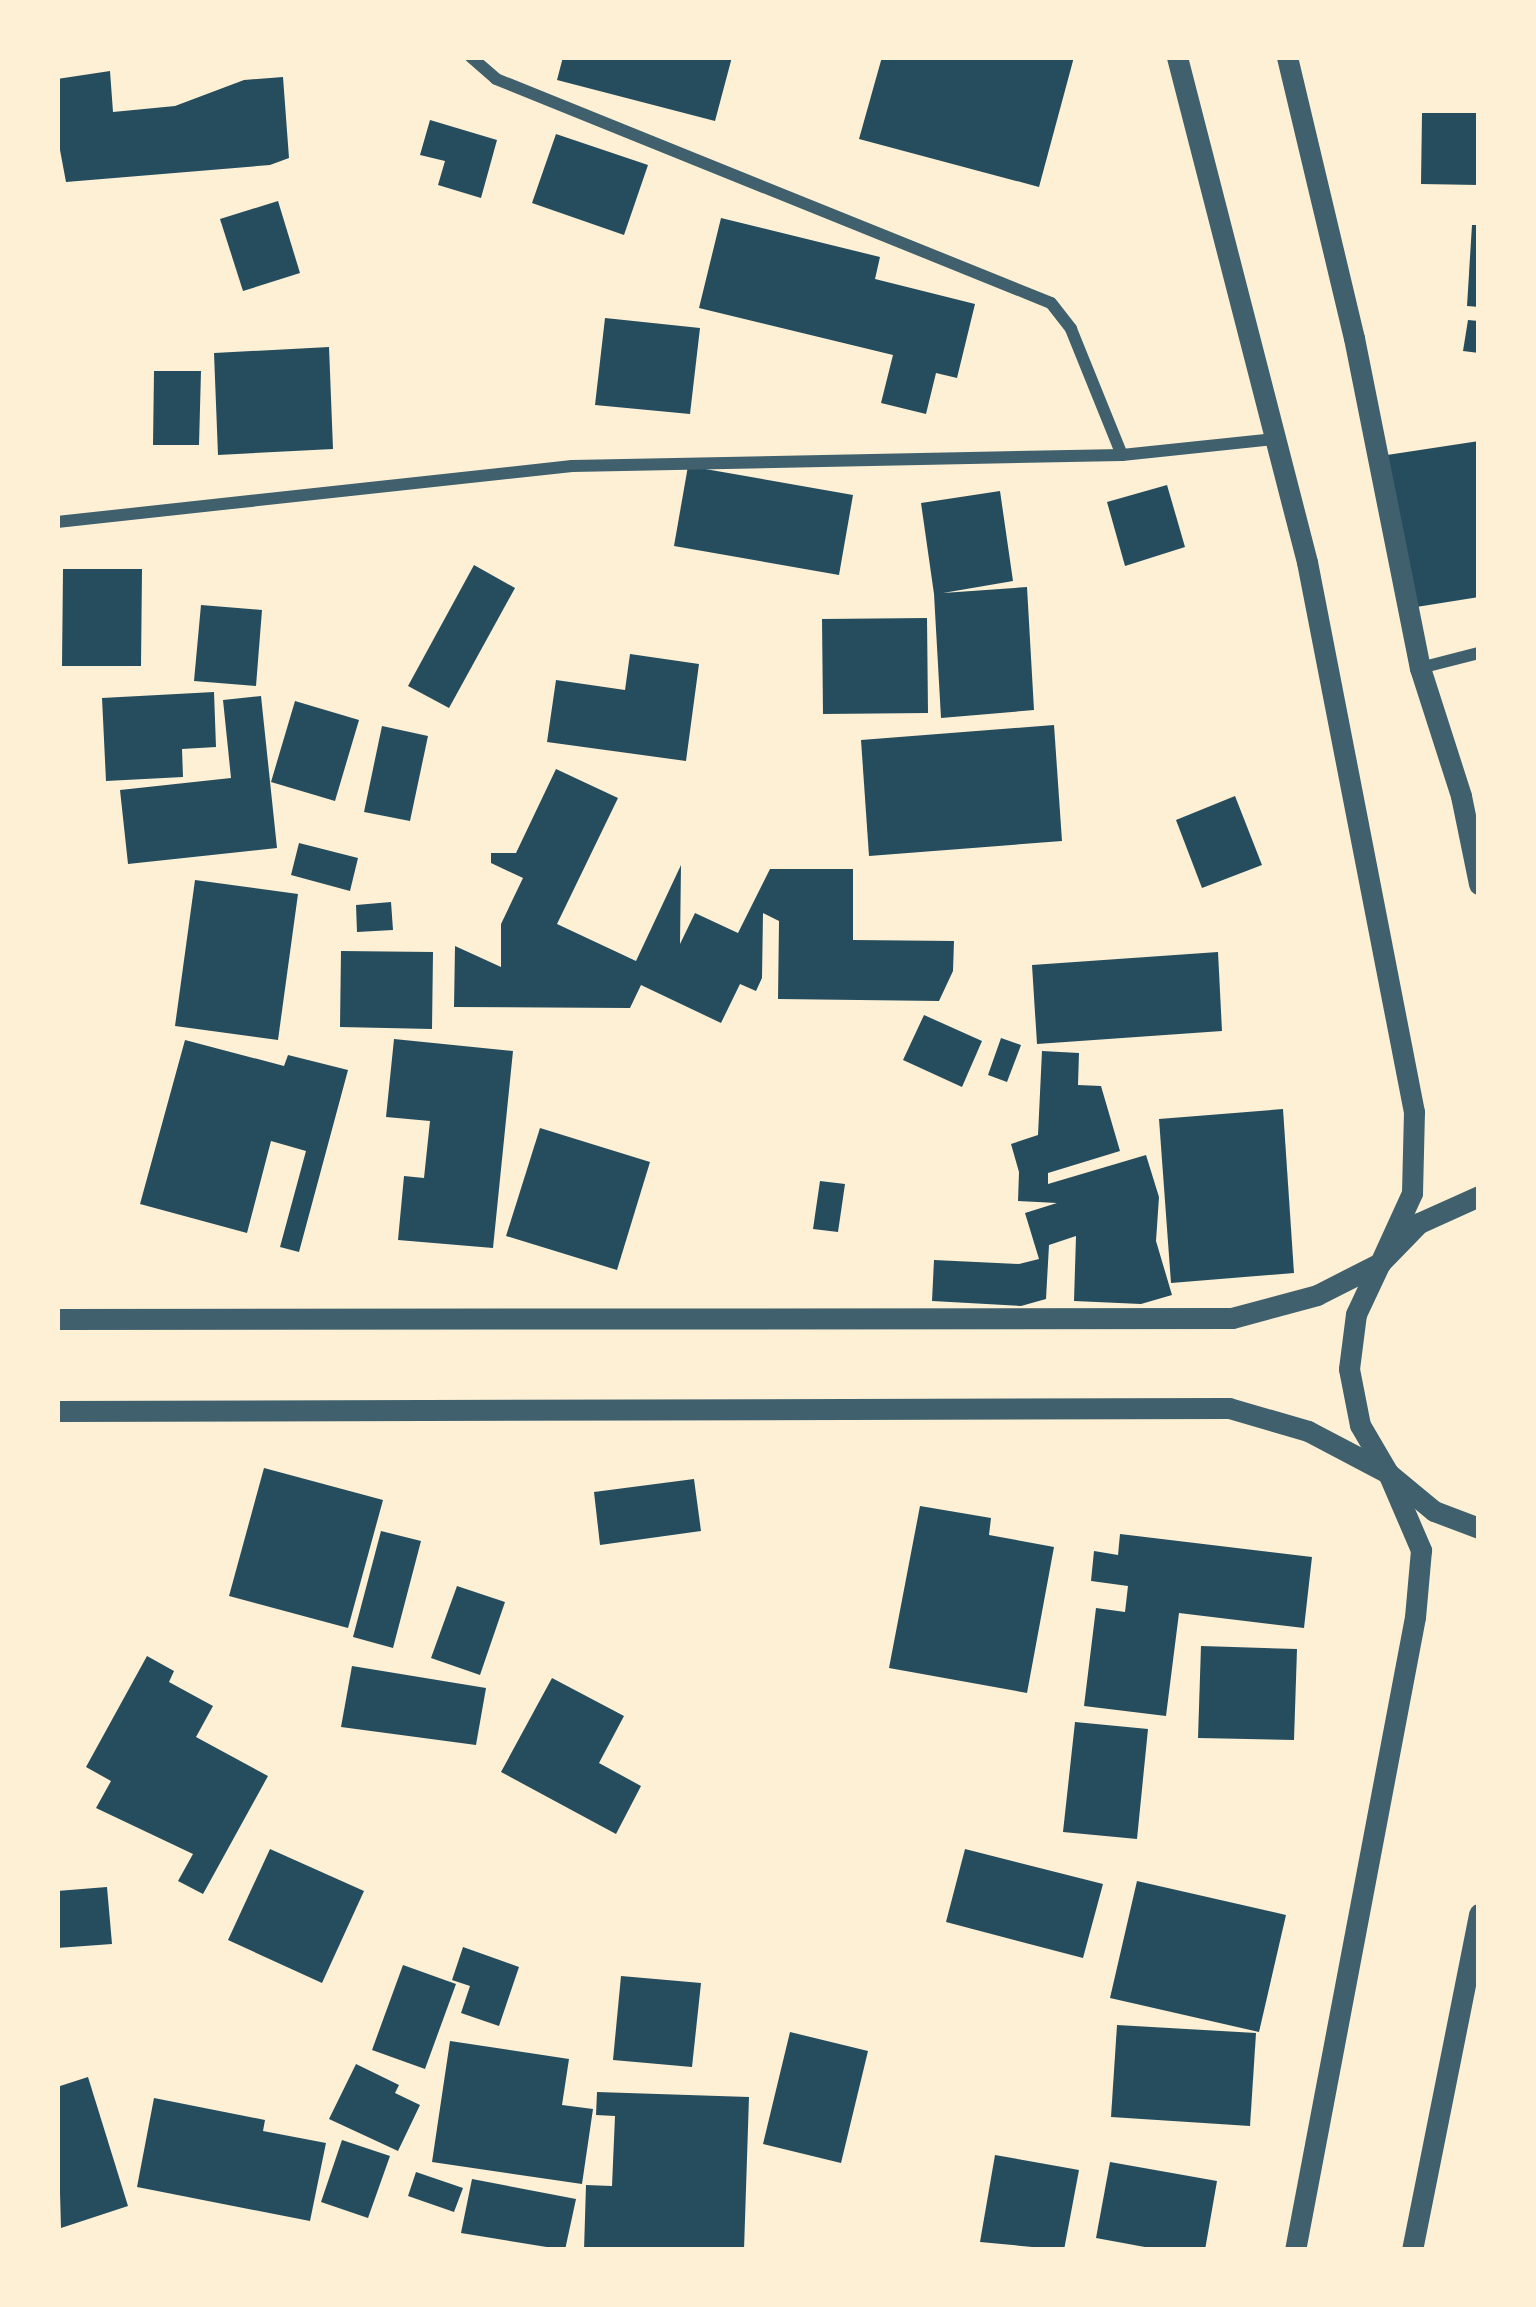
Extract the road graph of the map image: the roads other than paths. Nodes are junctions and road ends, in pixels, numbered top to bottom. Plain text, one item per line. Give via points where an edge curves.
1 (471, 57) edge
2 (1177, 57) edge
3 (1287, 57) edge
4 (1275, 439) junction
5 (1122, 454) junction
6 (57, 522) edge
7 (1479, 653) edge
8 (1420, 668) junction
9 (1479, 884) edge
10 (1479, 1196) edge
11 (1380, 1263) junction
12 (57, 1319) edge
13 (57, 1411) edge
14 (1388, 1473) junction
15 (1479, 1528) edge
16 (1479, 1915) edge
17 (1295, 2250) edge
18 (1412, 2250) edge

1 - 5 street via 496,79 1051,302 1071,329
2 - 4 street
3 - 8 street
4 - 5 street
4 - 11 street via 1307,562 1414,1112 1412,1193
5 - 6 street via 572,466
7 - 8 street
8 - 9 street
10 - 11 street via 1419,1223
11 - 12 street via 1318,1295 1232,1318
11 - 14 street via 1356,1314 1349,1369 1360,1425
13 - 14 street via 1229,1408 1308,1431
14 - 15 street via 1434,1511
14 - 17 street via 1421,1550 1415,1617
16 - 18 street

